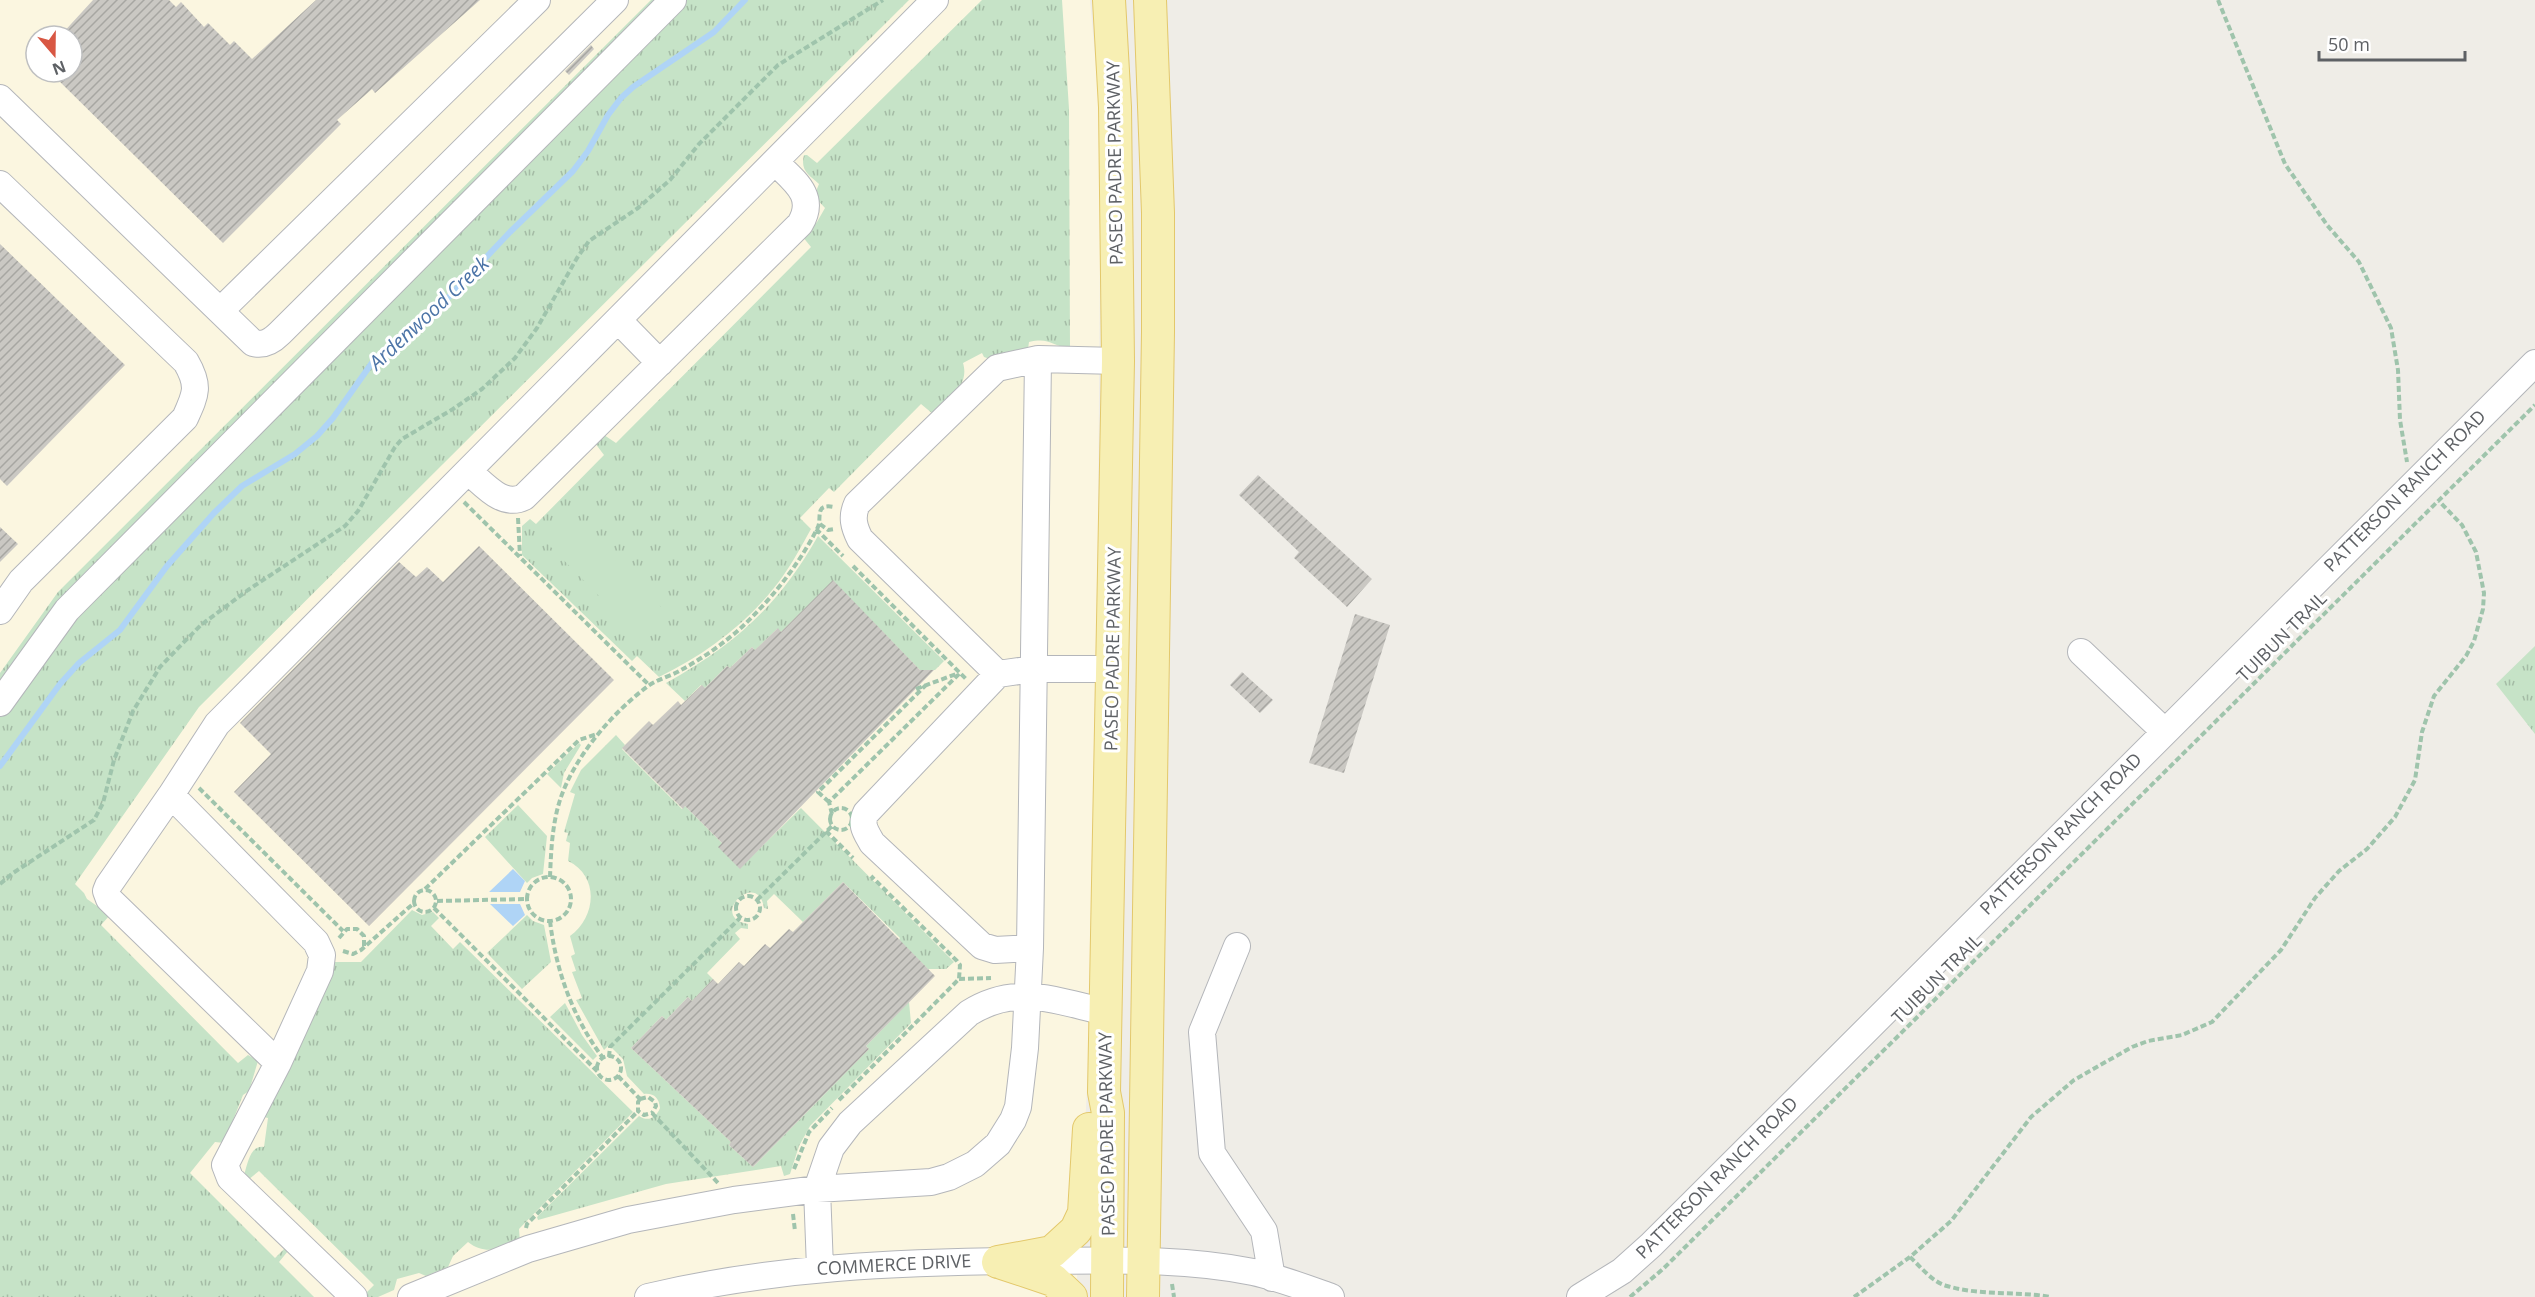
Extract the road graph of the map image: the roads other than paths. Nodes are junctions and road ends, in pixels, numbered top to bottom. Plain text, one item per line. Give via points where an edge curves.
1 (537, 0) edge
2 (615, 0) edge
3 (673, 0) edge
4 (935, 0) edge
5 (1110, 0) edge
6 (1150, 0) edge
7 (0, 98) edge
8 (776, 162) junction
9 (0, 184) edge
10 (220, 310) junction
11 (618, 320) junction
12 (1038, 360) junction
13 (1118, 361) junction
14 (660, 363) junction
15 (2535, 363) edge
16 (460, 480) junction
17 (0, 611) edge
18 (2081, 652) dead end
19 (1034, 669) junction
20 (1113, 669) junction
21 (998, 674) junction
22 (0, 703) edge
23 (2164, 731) junction
24 (178, 784) junction
25 (1238, 946) dead end
26 (1030, 948) junction
27 (1029, 995) junction
28 (1106, 1012) junction
29 (278, 1063) junction
30 (1104, 1092) junction
31 (817, 1189) junction
32 (998, 1262) junction
33 (1108, 1262) junction
34 (1143, 1262) junction
35 (820, 1268) junction
36 (1272, 1278) junction
37 (354, 1297) edge
38 (411, 1297) edge
39 (648, 1297) edge
40 (1071, 1297) edge
41 (1107, 1297) edge
42 (1143, 1297) edge
43 (1331, 1297) edge
44 (1580, 1297) edge

1 - 10 street
2 - 10 street via 273,339 260,345 253,343
3 - 22 street via 67,610
4 - 8 street
5 - 13 main road, PASEO PADRE PARKWAY
6 - 34 main road, PASEO PADRE PARKWAY via 1157,165 1158,332
7 - 10 street
8 - 11 street
8 - 14 street via 800,186 807,204 800,224
9 - 17 street via 186,362 194,376 196,395 185,418 21,581
11 - 14 street
11 - 16 street
12 - 13 street
12 - 19 street
12 - 21 street via 1002,365 993,371 853,512 860,538
13 - 20 main road, PASEO PADRE PARKWAY
14 - 16 street via 518,500 503,500
15 - 23 street, PATTERSON RANCH ROAD
16 - 24 street via 217,724
18 - 23 street
19 - 20 street
19 - 21 street
19 - 26 street
20 - 28 main road, PASEO PADRE PARKWAY
21 - 26 street via 866,813 863,828 872,843 982,946 995,950
23 - 44 street, PATTERSON RANCH ROAD via 1651,1245 1622,1271
24 - 29 street via 316,942 322,956 320,971
24 - 29 street via 108,886 107,895
25 - 36 street via 1202,1032 1212,1153 1264,1231
26 - 27 street
27 - 28 street
27 - 31 street via 983,1005 961,1021 850,1123 831,1148
27 - 31 street via 1018,1107 998,1144 964,1171 931,1182
28 - 30 main road, PASEO PADRE PARKWAY
29 - 37 street via 225,1165 226,1172
30 - 32 main road via 1090,1107 1084,1212 1076,1230 1052,1252
30 - 33 main road, PASEO PADRE PARKWAY via 1108,1113
31 - 35 street
31 - 38 street via 628,1220 528,1249
32 - 33 street, COMMERCE DRIVE
32 - 35 street, COMMERCE DRIVE
32 - 40 main road via 1053,1280
33 - 34 street, COMMERCE DRIVE
33 - 41 main road, PASEO PADRE PARKWAY
34 - 36 street via 1180,1262
34 - 42 main road, PASEO PADRE PARKWAY
35 - 39 street, COMMERCE DRIVE via 709,1282
36 - 43 street

